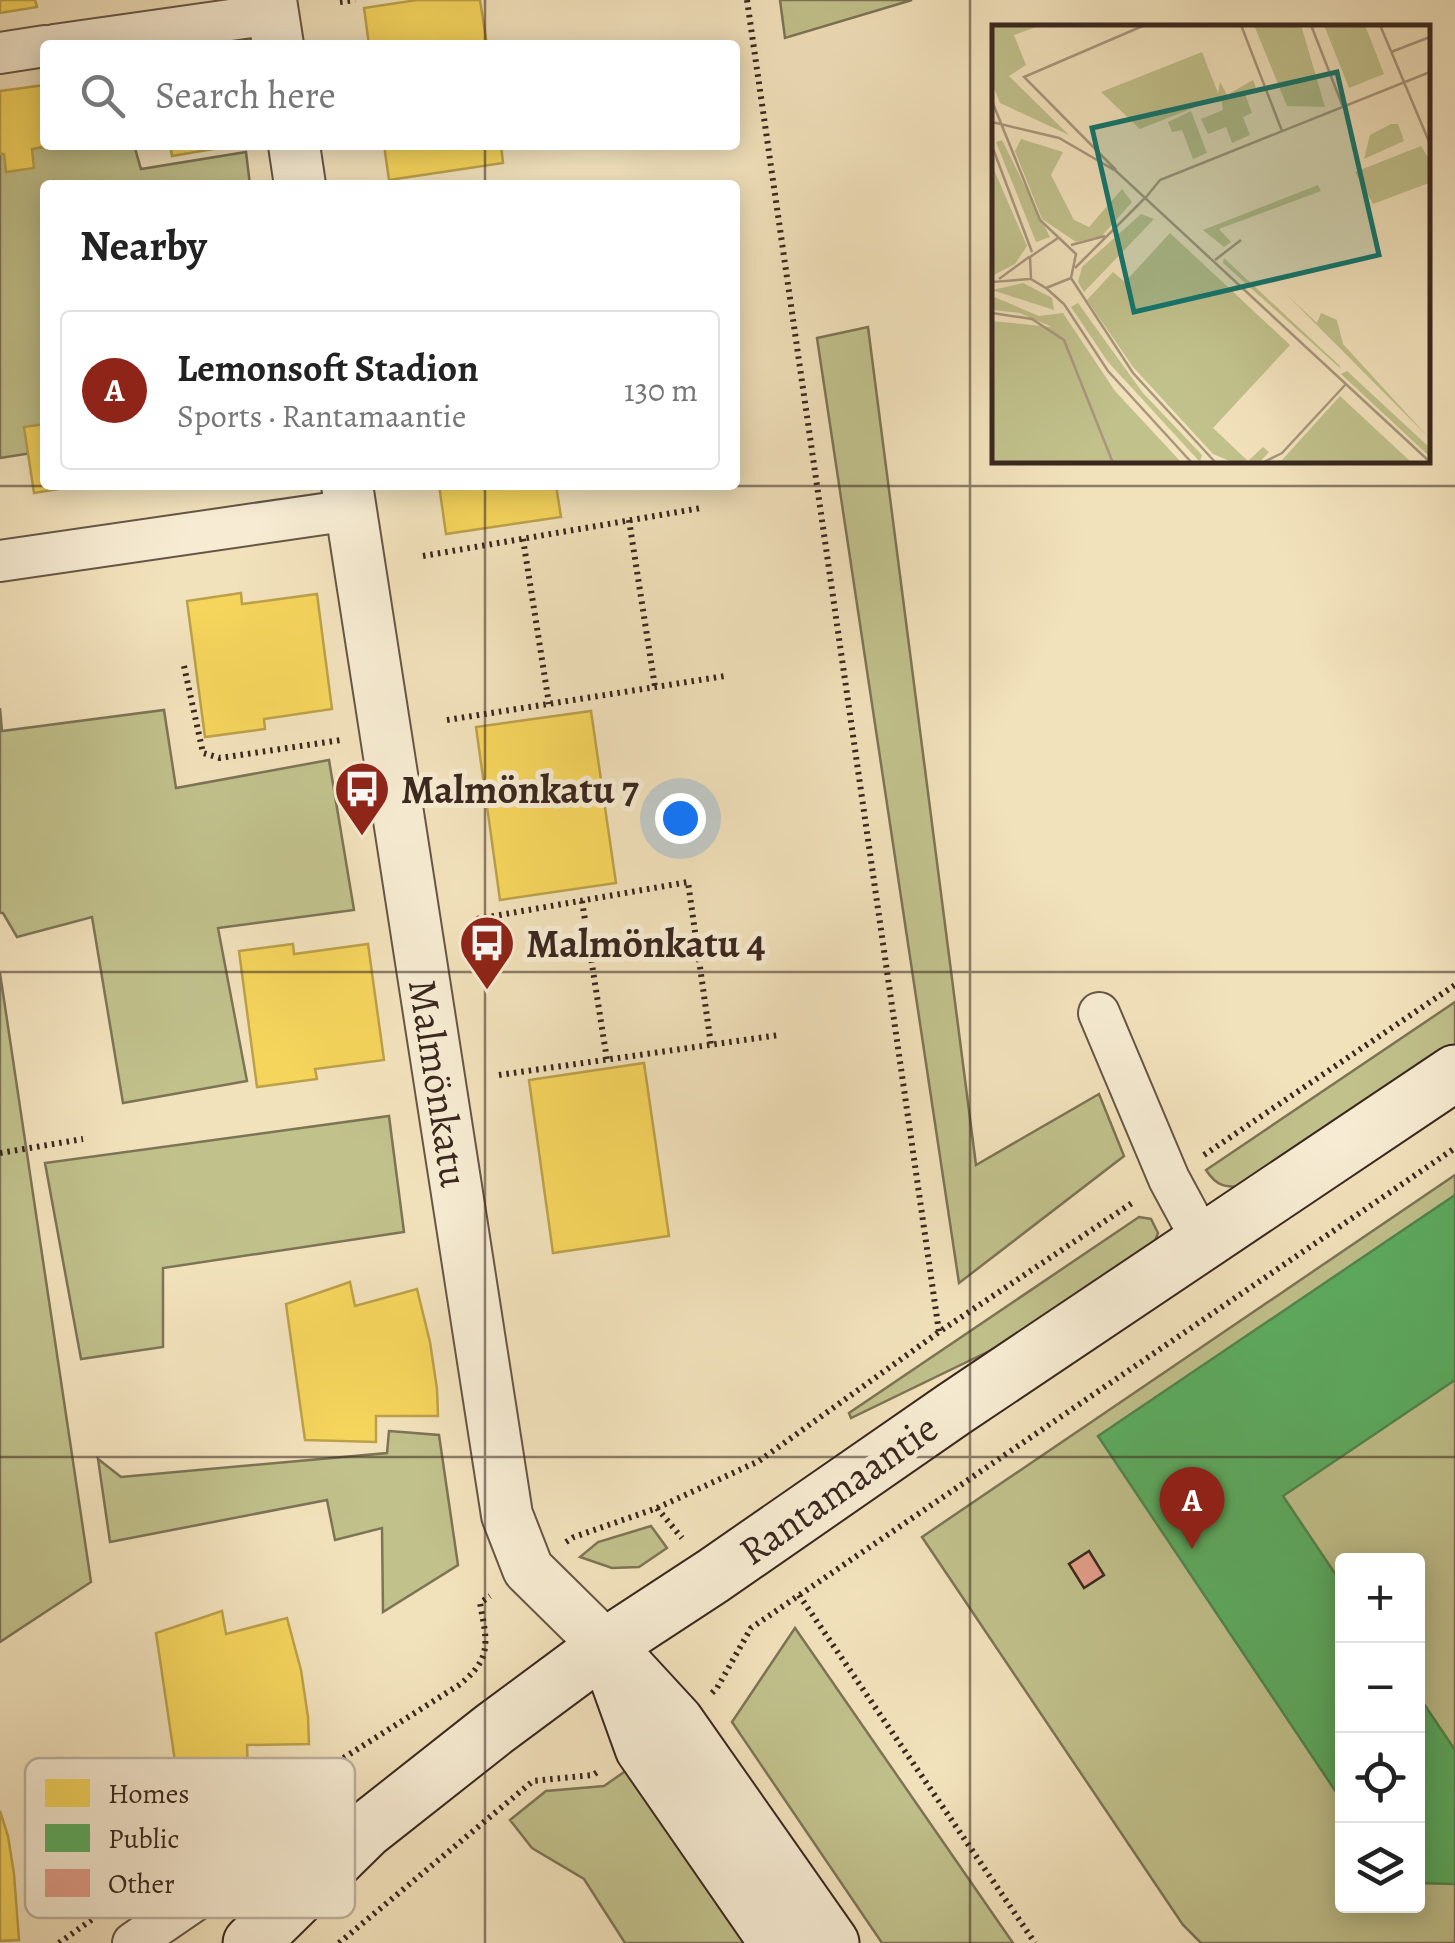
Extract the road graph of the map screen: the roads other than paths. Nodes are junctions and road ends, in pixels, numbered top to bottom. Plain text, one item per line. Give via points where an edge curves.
1 (274, 20) edge
2 (98, 40) edge
3 (40, 47) edge
4 (0, 53) edge
5 (295, 150) edge
6 (299, 180) edge
7 (349, 498) edge
8 (0, 561) edge
9 (1099, 1013) dead end
10 (1455, 1073) edge
11 (1203, 1242) junction
12 (606, 1646) junction
13 (660, 1735) junction
14 (366, 1830) junction
15 (355, 1832) edge
16 (355, 1841) edge
17 (169, 1918) edge
18 (276, 1918) edge
19 (132, 1943) edge
20 (251, 1943) edge
21 (778, 1943) edge
22 (832, 1943) edge

1 - 2 street
3 - 4 street
5 - 6 street
7 - 8 street
7 - 12 street, Malmönkatu via 507,1515 528,1569
9 - 11 street
10 - 11 main road, Rantamaantie
11 - 12 main road, Rantamaantie
12 - 13 main road, Malmönkatu
12 - 14 main road, Rantamaantie
13 - 21 main road, Malmönkatu
13 - 22 main road, Malmönkatu
14 - 15 street
14 - 16 main road, Rantamaantie
17 - 19 street
18 - 20 main road, Rantamaantie

